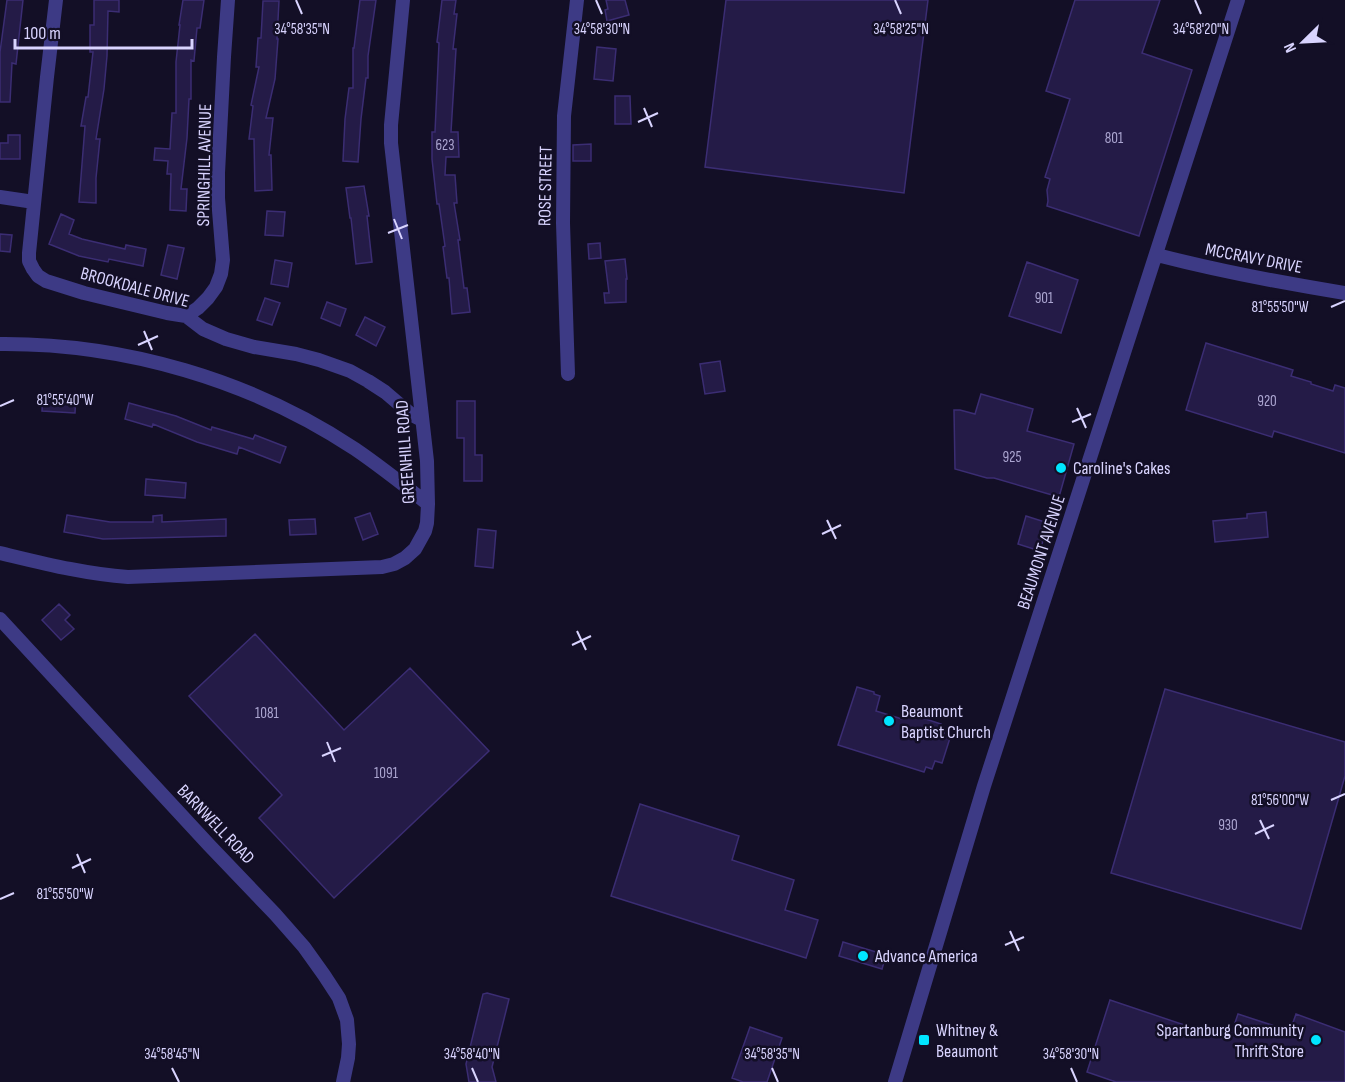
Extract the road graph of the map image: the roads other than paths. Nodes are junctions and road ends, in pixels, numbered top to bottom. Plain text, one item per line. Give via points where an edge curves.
1 (56, 0) edge
2 (228, 0) edge
3 (403, 0) edge
4 (576, 0) edge
5 (1238, 0) edge
6 (0, 197) edge
7 (34, 202) junction
8 (1157, 255) junction
9 (1345, 293) edge
10 (186, 316) junction
11 (0, 344) edge
12 (568, 374) dead end
13 (422, 420) junction
14 (428, 504) junction
15 (0, 553) edge
16 (0, 619) edge
17 (343, 1082) edge
18 (895, 1082) edge

1 - 7 street, BROOKDALE DRIVE
2 - 10 street, SPRINGHILL AVENUE via 218,173 223,260 216,287
3 - 13 street, GREENHILL ROAD via 391,143
4 - 12 street, ROSE STREET via 564,128 562,223
5 - 8 street, BEAUMONT AVENUE
6 - 7 street
7 - 10 street, BROOKDALE DRIVE via 29,261 38,276 84,293
8 - 9 street, MCCRAVY DRIVE
8 - 18 street, BEAUMONT AVENUE via 984,786
10 - 13 street, BROOKDALE DRIVE via 226,339 350,371
11 - 14 street via 95,350 186,370 230,385 273,403 354,448
13 - 14 street, GREENHILL ROAD
14 - 15 street, GREENHILL ROAD via 425,531 415,549 405,558 382,567 128,577 88,573
16 - 17 street, BARNWELL ROAD via 311,956 339,998 347,1020 349,1044

